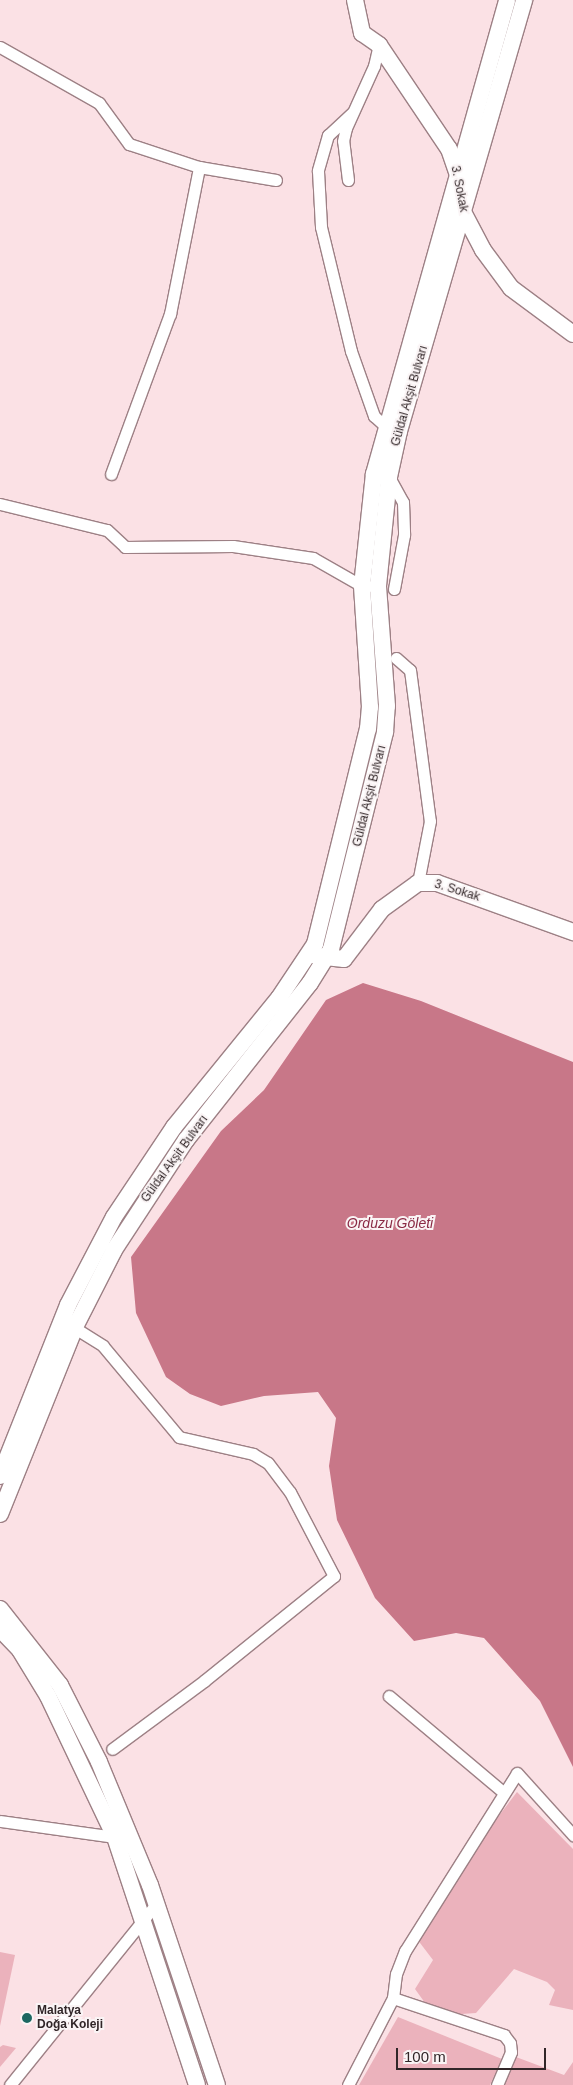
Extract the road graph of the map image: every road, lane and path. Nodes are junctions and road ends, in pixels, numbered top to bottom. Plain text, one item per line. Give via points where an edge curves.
1 (355, 0) edge
2 (507, 0) edge
3 (524, 0) edge
4 (379, 45) junction
5 (0, 47) edge
6 (352, 113) junction
7 (200, 167) junction
8 (458, 172) junction
9 (276, 180) dead end
10 (348, 180) dead end
11 (462, 214) junction
12 (573, 334) edge
13 (385, 426) junction
14 (111, 474) dead end
15 (388, 477) junction
16 (0, 504) edge
17 (378, 587) junction
18 (396, 658) dead end
19 (418, 883) junction
20 (573, 932) edge
21 (309, 955) junction
22 (326, 958) junction
23 (68, 1325) junction
24 (0, 1476) edge
25 (0, 1514) edge
26 (0, 1609) edge
27 (0, 1629) edge
28 (389, 1696) dead end
29 (112, 1749) dead end
30 (504, 1793) junction
31 (0, 1821) edge
32 (573, 1835) edge
33 (115, 1838) junction
34 (156, 1904) junction
35 (143, 1921) junction
36 (393, 1998) junction
37 (10, 2085) edge
38 (197, 2085) edge
39 (217, 2085) edge
40 (348, 2085) edge
41 (496, 2085) edge

1 - 4 main road, 3. Sokak via 362,33
2 - 8 main road, Güldal Akşit Bulvarı
3 - 11 main road, Güldal Akşit Bulvarı
4 - 6 street via 374,66
4 - 8 main road, 3. Sokak via 448,148
5 - 7 street via 99,103 129,144
6 - 10 street via 344,141
6 - 13 street via 328,135 318,171 321,227 351,351 374,416
7 - 9 street
7 - 14 street via 170,314
8 - 11 main road, 3. Sokak
8 - 13 main road, Güldal Akşit Bulvarı
11 - 12 main road, 3. Sokak via 511,288
11 - 15 main road, Güldal Akşit Bulvarı
13 - 17 main road, Güldal Akşit Bulvarı via 370,494
15 - 17 main road, Güldal Akşit Bulvarı
15 - 17 street via 403,502 404,535
16 - 17 street via 107,530 125,547 233,546 313,558
17 - 21 main road, Güldal Akşit Bulvarı via 368,729 322,918
17 - 22 main road, Güldal Akşit Bulvarı via 387,706 385,732 331,949
18 - 19 street via 410,670 430,821
19 - 20 main road, 3. Sokak via 437,883
19 - 22 main road, 3. Sokak via 382,910 344,959
21 - 22 main road, 3. Sokak
21 - 23 main road, Güldal Akşit Bulvarı via 279,998 202,1089 157,1151 96,1249
22 - 23 main road, Güldal Akşit Bulvarı via 149,1193
23 - 24 main road, Güldal Akşit Bulvarı
23 - 25 main road, Güldal Akşit Bulvarı
23 - 29 street via 103,1346 179,1437 253,1454 268,1463 290,1492 334,1576 204,1681
26 - 34 main road via 60,1685 129,1830
27 - 33 main road via 20,1650 48,1696
28 - 30 street
30 - 32 street via 516,1773
30 - 36 street via 408,1945 398,1965
31 - 33 street
33 - 35 main road
34 - 35 street
34 - 39 main road
35 - 37 street
35 - 38 main road
36 - 40 street
36 - 41 street via 504,2035 510,2043 511,2052

